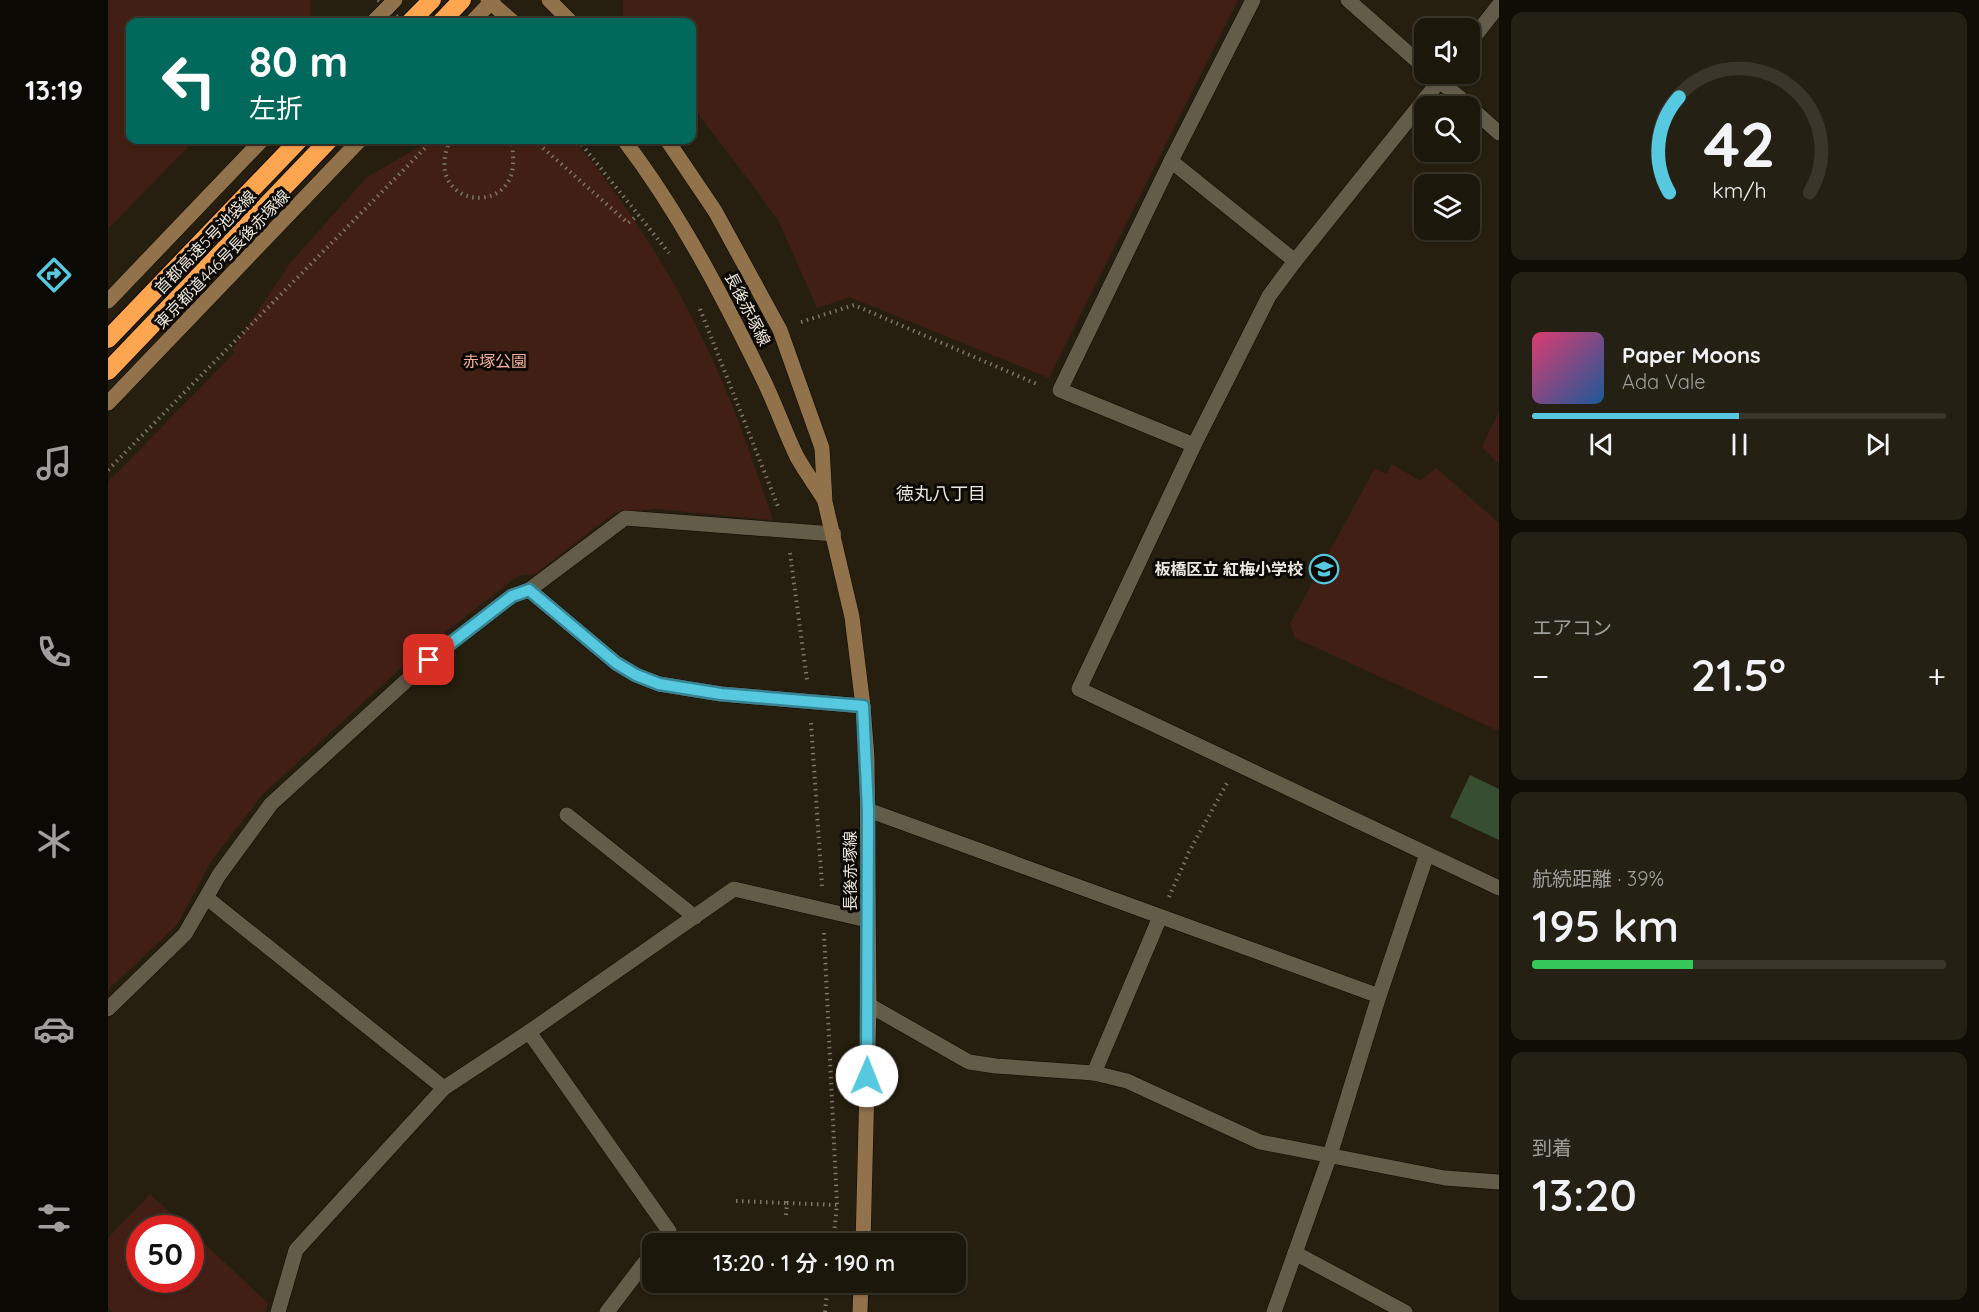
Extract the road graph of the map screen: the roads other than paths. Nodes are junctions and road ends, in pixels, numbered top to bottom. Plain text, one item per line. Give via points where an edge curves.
1 (395, 0) edge
2 (432, 0) edge
3 (462, 0) edge
4 (549, 0) edge
5 (1253, 0) edge
6 (1348, 0) edge
7 (490, 1) edge
8 (1499, 5) edge
9 (378, 18) edge
10 (414, 18) edge
11 (445, 18) edge
12 (475, 18) edge
13 (509, 18) edge
14 (568, 18) edge
15 (1480, 29) edge
16 (1414, 58) edge
17 (1433, 84) edge
18 (1447, 84) edge
19 (1458, 96) edge
20 (1480, 117) edge
21 (1499, 133) edge
22 (258, 144) edge
23 (295, 144) edge
24 (326, 144) edge
25 (356, 144) edge
26 (627, 144) edge
27 (669, 144) edge
28 (1171, 161) junction
29 (1294, 261) junction
30 (108, 301) edge
31 (108, 339) edge
32 (108, 371) edge
33 (108, 403) edge
34 (1194, 445) junction
35 (825, 502) junction
36 (834, 534) junction
37 (529, 590) junction
38 (863, 706) junction
39 (868, 810) junction
40 (567, 815) dead end
41 (1427, 854) junction
42 (1499, 888) edge
43 (207, 898) junction
44 (695, 917) junction
45 (1160, 917) junction
46 (867, 920) junction
47 (1378, 996) junction
48 (868, 1005) junction
49 (108, 1009) edge
50 (529, 1032) junction
51 (1094, 1073) junction
52 (444, 1088) junction
53 (1330, 1155) junction
54 (1499, 1182) edge
55 (667, 1233) edge
56 (863, 1233) edge
57 (1295, 1253) junction
58 (642, 1265) edge
59 (861, 1293) edge
60 (278, 1312) edge
61 (607, 1312) edge
62 (860, 1312) edge
63 (1274, 1312) edge
64 (1405, 1312) edge

1 - 9 main road
2 - 10 highway
3 - 11 highway
4 - 14 main road
5 - 28 street
6 - 16 street
7 - 12 main road
7 - 13 main road
8 - 15 street
17 - 29 street
18 - 19 street
20 - 21 street
22 - 30 main road
23 - 31 highway, 首都高速5号池袋線
24 - 32 highway, 首都高速5号池袋線
25 - 33 main road, 東京都道446号長後赤塚線
26 - 35 main road, 長後赤塚線 via 649,172 706,268 766,385 798,458
27 - 35 main road, 長後赤塚線 via 716,212 780,330 822,448
28 - 29 street
28 - 34 street via 1060,390
29 - 34 street via 1269,296
34 - 41 street via 1079,689
35 - 36 main road, 長後赤塚線
36 - 37 street via 625,518
36 - 38 main road, 長後赤塚線 via 852,617
37 - 38 street via 616,663 659,684 721,694
37 - 43 street via 512,596 429,660 271,804 219,875
38 - 39 main road, 長後赤塚線
39 - 45 street
39 - 46 main road, 長後赤塚線
40 - 44 street
41 - 42 street
41 - 47 street
43 - 49 street via 185,934
43 - 52 street
44 - 46 street via 734,890
44 - 50 street
45 - 47 street
45 - 51 street
46 - 48 main road, 長後赤塚線
47 - 53 street
48 - 51 street via 969,1062
48 - 56 main road, 長後赤塚線
50 - 52 street
50 - 55 street
51 - 53 street via 1128,1081 1260,1142
52 - 60 street via 296,1250
53 - 54 street via 1445,1178
53 - 57 street
57 - 63 street
57 - 64 street
58 - 61 street
59 - 62 main road

